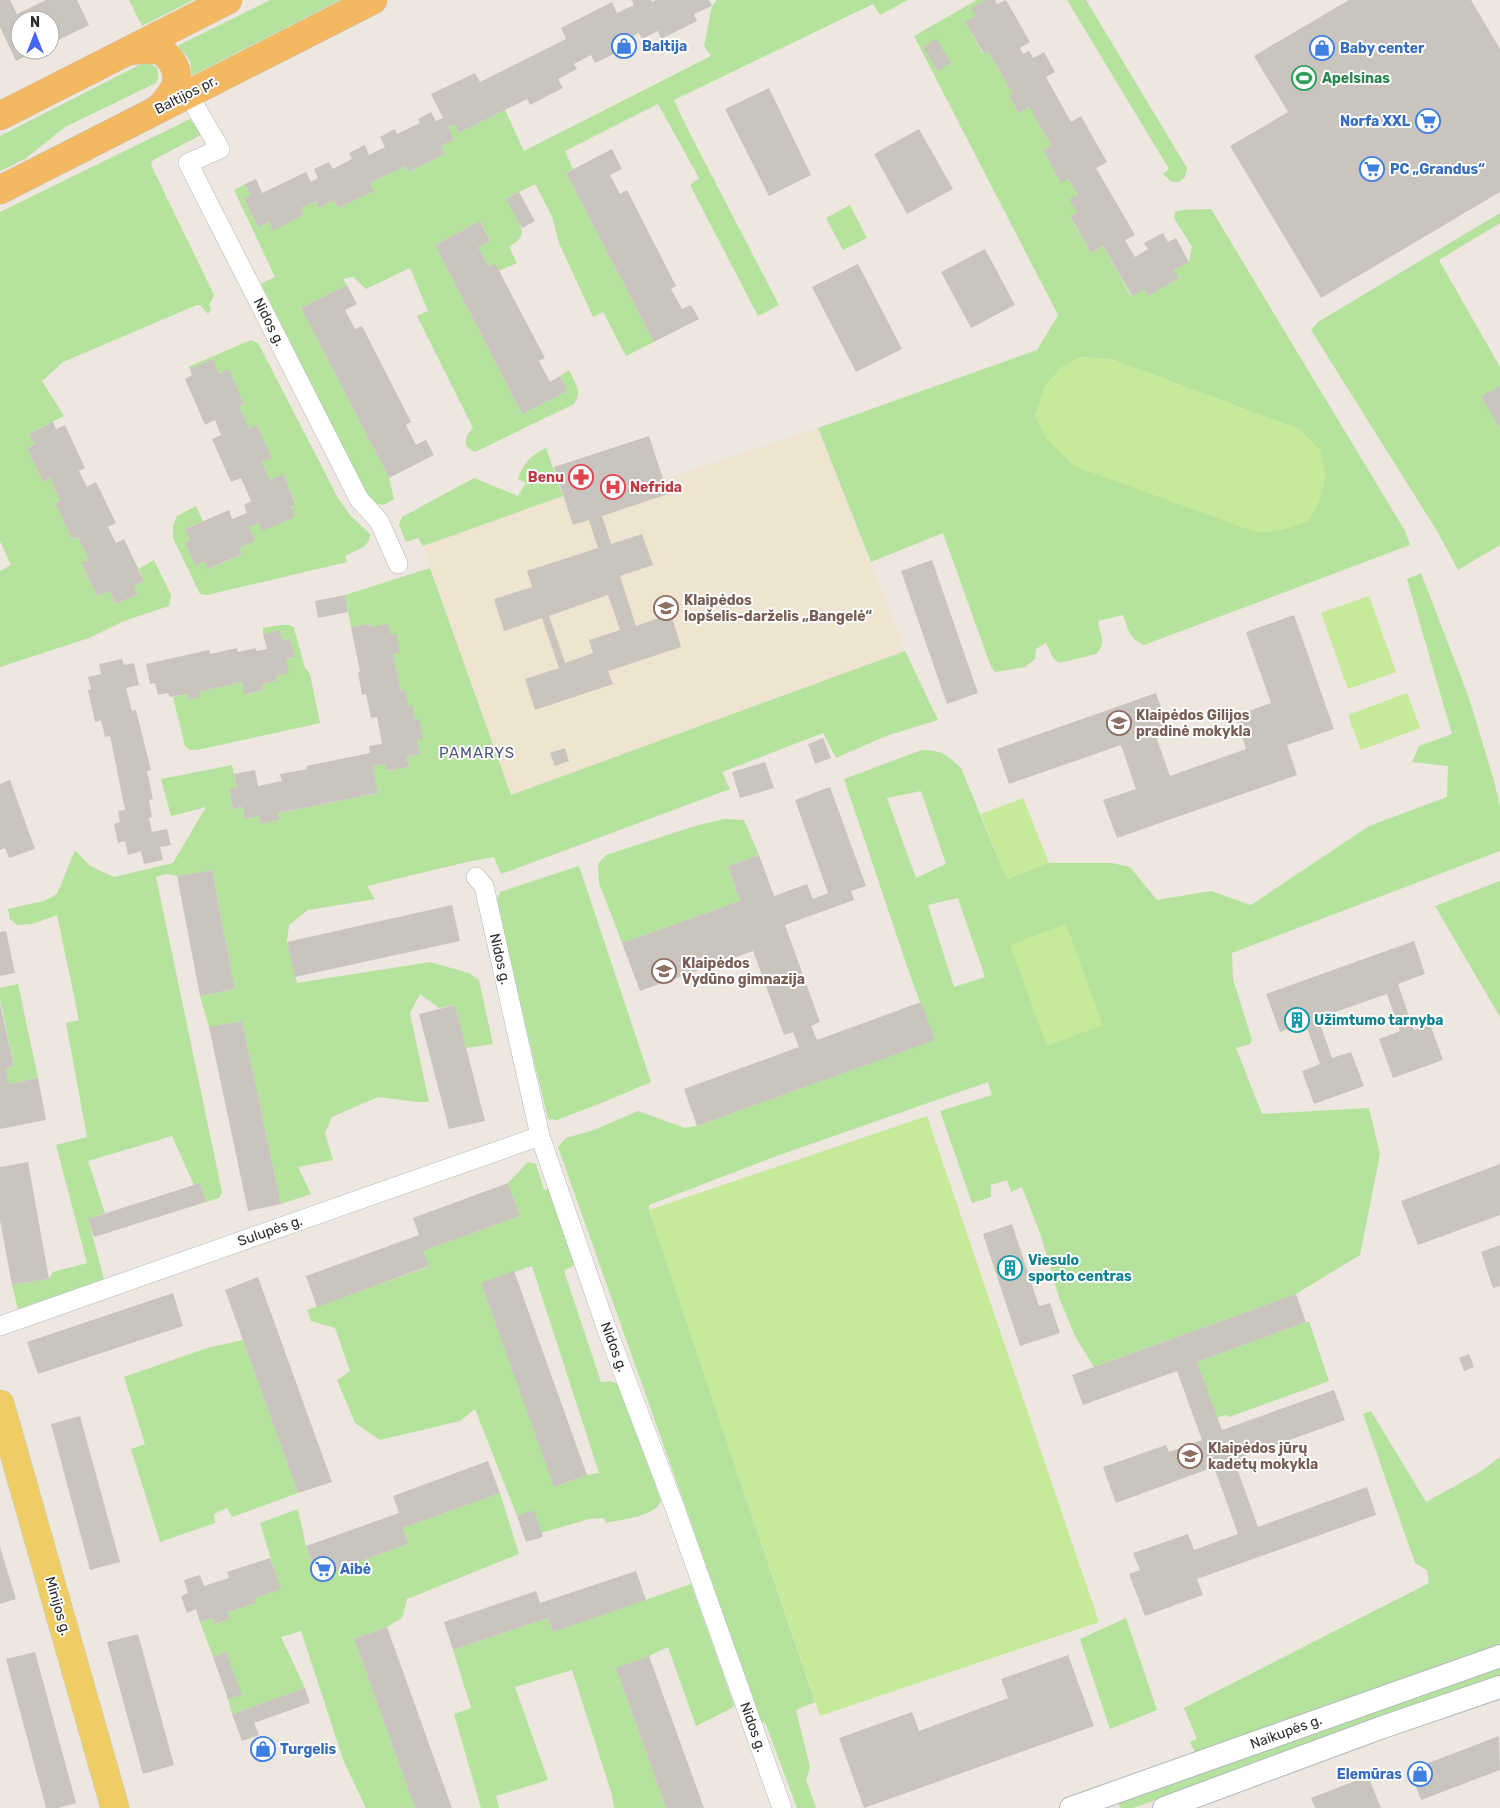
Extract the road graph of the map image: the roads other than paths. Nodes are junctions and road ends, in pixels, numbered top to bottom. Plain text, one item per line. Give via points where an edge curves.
1 (228, 0) edge
2 (373, 0) edge
3 (127, 51) junction
4 (188, 94) junction
5 (156, 110) junction
6 (0, 116) edge
7 (0, 190) edge
8 (398, 564) dead end
9 (476, 878) dead end
10 (540, 1136) junction
11 (0, 1326) edge
12 (0, 1404) edge
13 (1500, 1656) edge
14 (1500, 1687) edge
15 (115, 1808) edge
16 (782, 1808) edge
17 (1071, 1808) edge
18 (1164, 1808) edge

1 - 3 highway
2 - 4 highway, Baltijos pr.
3 - 5 highway via 158,50 174,65 175,88
3 - 6 highway
4 - 5 highway, Baltijos pr.
4 - 8 street, Nidos g. via 220,149 188,163 359,499 379,521
5 - 7 highway, Baltijos pr.
9 - 10 street, Nidos g. via 484,886
10 - 11 street, Sulupės g.
10 - 16 street, Nidos g. via 606,1327 676,1511
12 - 15 main road, Minijos g.
13 - 17 street, Naikupės g.
14 - 18 street

